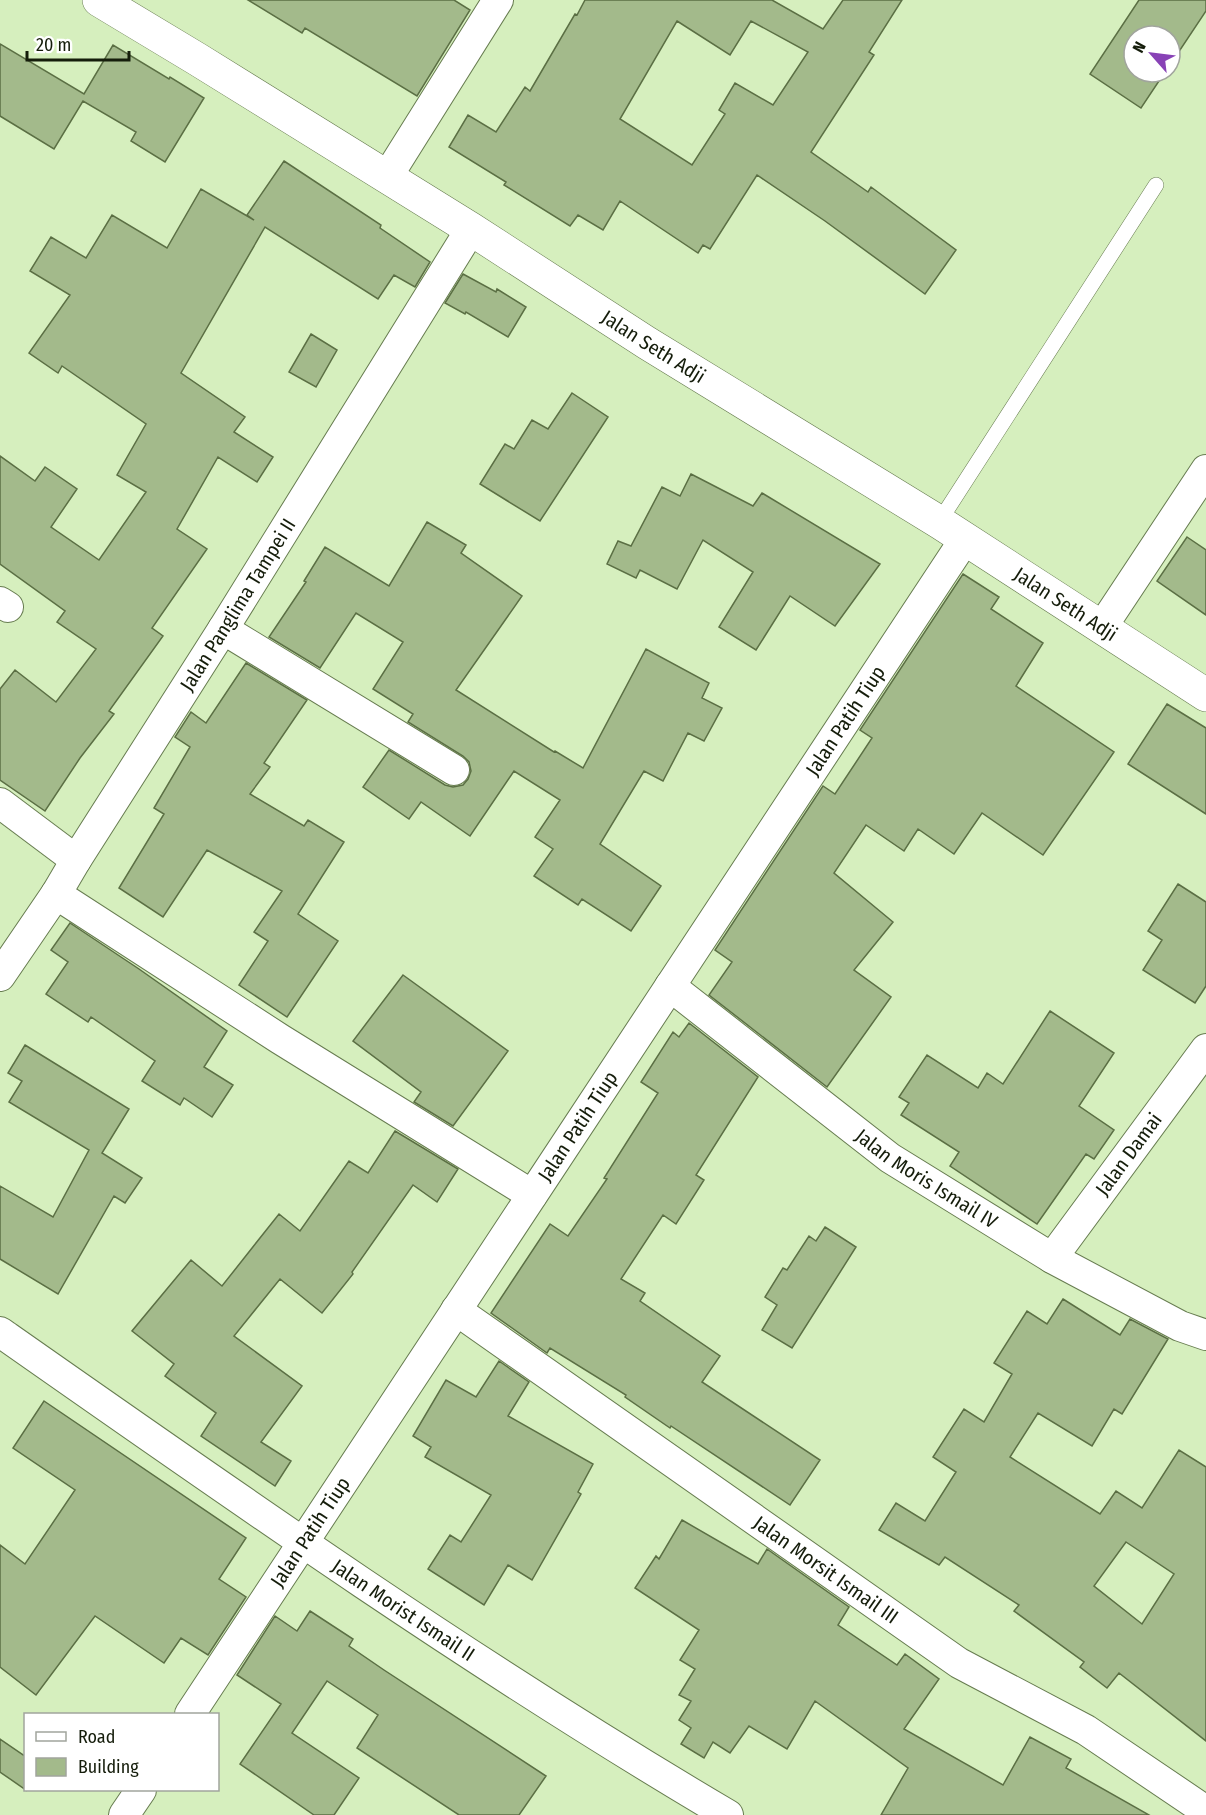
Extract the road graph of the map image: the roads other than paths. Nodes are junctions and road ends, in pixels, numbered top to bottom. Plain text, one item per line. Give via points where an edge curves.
1 (99, 0) edge
2 (498, 0) edge
3 (387, 177) junction
4 (1156, 185) dead end
5 (471, 229) junction
6 (1206, 470) edge
7 (952, 531) junction
8 (1102, 627) junction
9 (223, 629) junction
10 (1206, 695) edge
11 (454, 770) dead end
12 (0, 803) edge
13 (75, 860) junction
14 (56, 894) junction
15 (0, 976) edge
16 (670, 986) junction
17 (1206, 1049) edge
18 (531, 1195) junction
19 (1052, 1258) junction
20 (456, 1310) junction
21 (0, 1332) edge
22 (1206, 1335) edge
23 (301, 1543) junction
24 (191, 1713) edge
25 (140, 1791) edge
26 (1206, 1811) edge
27 (124, 1815) edge
28 (728, 1815) edge

1 - 3 street, Jalan Seth Adji
2 - 3 street
3 - 5 street, Jalan Seth Adji
4 - 7 lane
5 - 7 street, Jalan Seth Adji
5 - 9 street, Jalan Panglima Tampei II
6 - 8 street
7 - 8 street, Jalan Seth Adji
7 - 16 street, Jalan Patih Tiup
8 - 10 street, Jalan Seth Adji
9 - 11 street
9 - 13 street, Jalan Panglima Tampei II
12 - 13 street
13 - 14 street, Jalan Panglima Tampei II
14 - 15 street, Jalan Panglima Tampei II
14 - 18 street
16 - 18 street, Jalan Patih Tiup
16 - 19 street, Jalan Moris Ismail IV via 890,1158
17 - 19 street, Jalan Damai
18 - 20 street, Jalan Patih Tiup
19 - 22 street, Jalan Moris Ismail IV via 1180,1326
20 - 23 street, Jalan Patih Tiup
20 - 26 street, Jalan Morsit Ismail III via 960,1662 1086,1730
21 - 23 street, Jalan Morist Ismail II
23 - 24 street, Jalan Patih Tiup
23 - 28 street, Jalan Morist Ismail II via 633,1759
25 - 27 street

